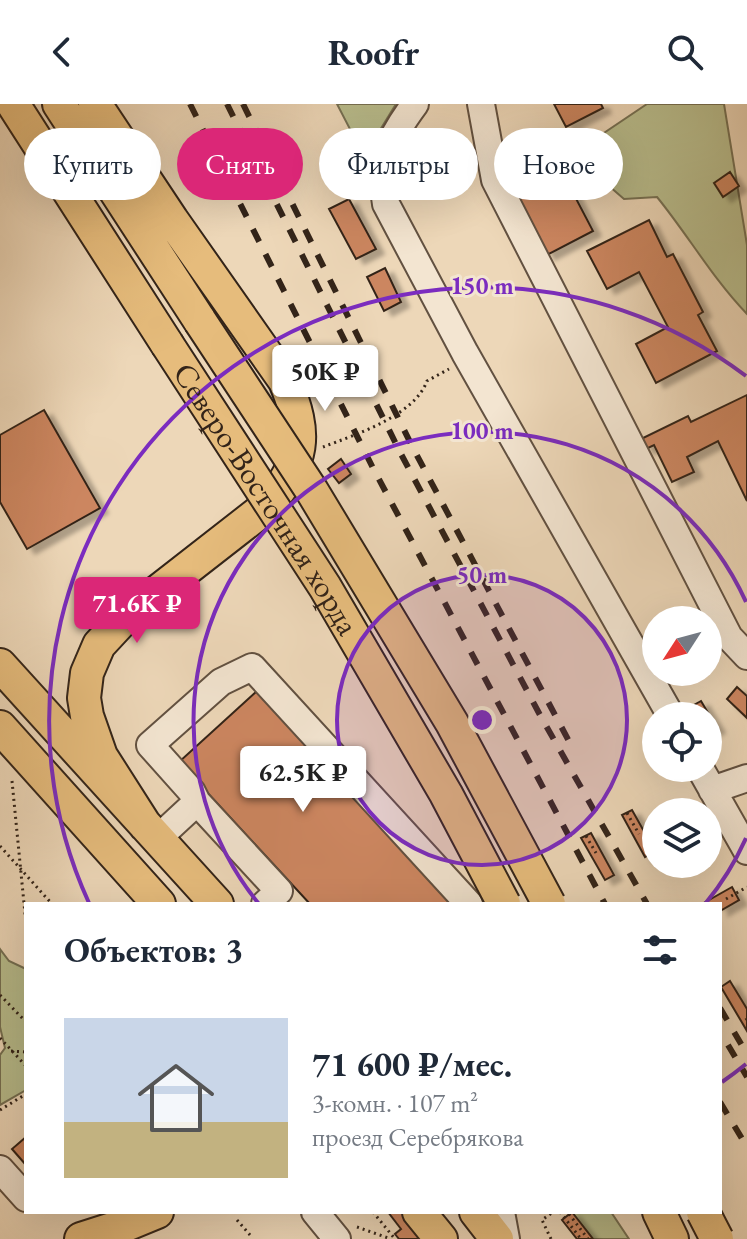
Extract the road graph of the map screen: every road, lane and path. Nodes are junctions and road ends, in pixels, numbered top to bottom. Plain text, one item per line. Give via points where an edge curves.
1 (13, 104) edge
2 (59, 104) edge
3 (95, 104) edge
4 (415, 104) edge
5 (481, 104) edge
6 (457, 365) dead end
7 (316, 449) dead end
8 (747, 656) edge
9 (0, 665) edge
10 (663, 702) edge
11 (0, 727) edge
12 (11, 769) dead end
13 (747, 778) edge
14 (722, 779) edge
15 (708, 782) edge
16 (204, 802) junction
17 (627, 813) dead end
18 (151, 832) junction
19 (639, 834) dead end
20 (586, 836) dead end
21 (0, 846) edge
22 (747, 851) edge
23 (596, 853) dead end
24 (19, 866) junction
25 (747, 887) edge
26 (275, 890) edge
27 (726, 899) dead end
28 (50, 902) edge
29 (157, 902) edge
30 (215, 902) edge
31 (467, 902) edge
32 (503, 902) edge
33 (548, 902) edge
34 (24, 907) edge
35 (0, 995) edge
36 (24, 1020) edge
37 (0, 1038) edge
38 (11, 1051) junction
39 (24, 1052) edge
40 (24, 1064) edge
41 (24, 1095) edge
42 (0, 1110) edge
43 (0, 1169) edge
44 (24, 1196) edge
45 (152, 1214) edge
46 (317, 1214) edge
47 (375, 1214) edge
48 (421, 1214) edge
49 (478, 1214) edge
50 (501, 1214) edge
51 (550, 1214) edge
52 (562, 1214) edge
53 (569, 1214) dead end
54 (641, 1214) edge
55 (660, 1214) edge
56 (667, 1214) edge
57 (704, 1214) edge
58 (237, 1220) dead end
59 (250, 1235) dead end
60 (81, 1239) edge
61 (337, 1239) edge
62 (395, 1239) edge
63 (441, 1239) edge
64 (497, 1239) edge
65 (506, 1239) edge
66 (551, 1239) edge
67 (581, 1239) edge
68 (588, 1239) edge
69 (660, 1239) edge
70 (672, 1239) edge
71 (686, 1239) edge
72 (717, 1239) edge

1 - 32 main road, Северо-Восточная хорда, bridge via 325,587
2 - 33 main road, Северо-Восточная хорда, bridge via 312,491 443,710
3 - 18 main road via 285,381 297,410 300,443 289,477 266,507 125,617 99,645 87,673 87,716 101,756
4 - 10 street via 388,147 382,181 386,204
5 - 8 street via 495,180 729,637
6 - 7 path via 427,381 409,407
9 - 18 main road
11 - 29 main road
12 - 24 path
13 - 14 street
15 - 22 street
16 - 18 street
16 - 26 street
16 - 31 street via 150,745 221,682 252,667
17 - 19 path
18 - 30 main road
20 - 23 path
21 - 24 path
24 - 28 path
24 - 34 path
25 - 27 path
35 - 36 path
37 - 38 path
38 - 39 path
38 - 40 path
41 - 42 path
43 - 44 street
45 - 60 main road
46 - 61 street
47 - 62 path
48 - 63 main road
49 - 64 main road
50 - 65 street
51 - 66 path via 542,1220
52 - 67 path
53 - 68 path
54 - 69 street
55 - 70 main road
56 - 71 street
57 - 72 main road, bridge
58 - 59 path

